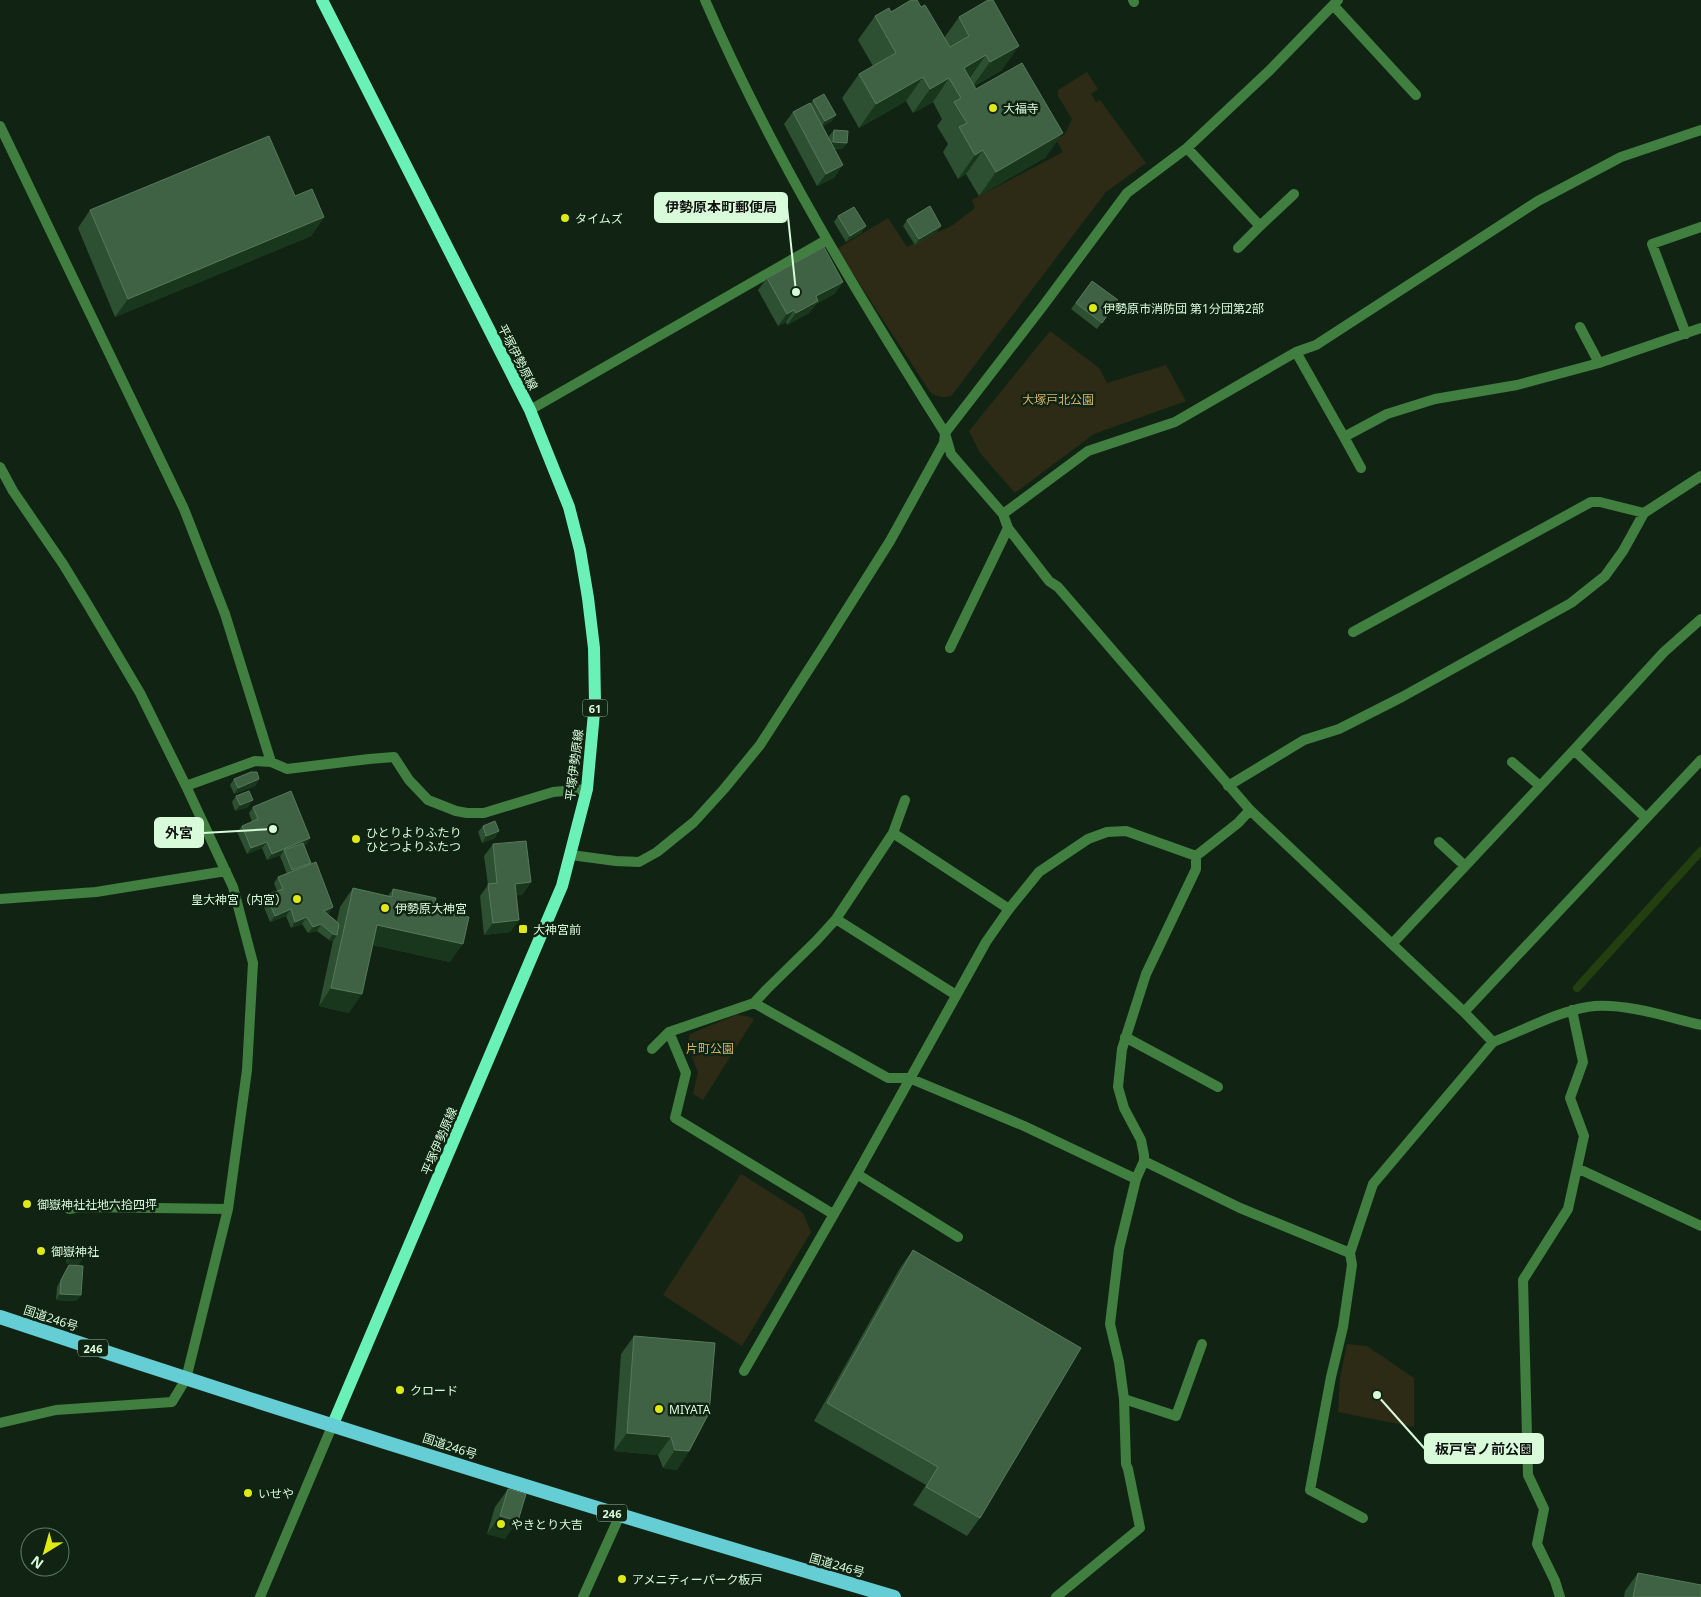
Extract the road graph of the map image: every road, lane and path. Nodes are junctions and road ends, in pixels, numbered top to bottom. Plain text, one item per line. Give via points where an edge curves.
1 (322, 0) edge
2 (705, 0) edge
3 (1336, 3) edge
4 (1416, 95) dead end
5 (0, 126) edge
6 (1701, 130) edge
7 (1187, 148) junction
8 (1294, 194) dead end
9 (1260, 226) junction
10 (1701, 227) edge
11 (826, 240) junction
12 (1238, 248) dead end
13 (1580, 327) dead end
14 (1701, 328) edge
15 (1686, 334) junction
16 (1296, 352) junction
17 (1599, 363) junction
18 (530, 410) junction
19 (945, 433) junction
20 (1344, 437) junction
21 (0, 467) edge
22 (1361, 468) dead end
23 (1701, 476) edge
24 (1644, 513) junction
25 (1003, 514) junction
26 (1008, 528) junction
27 (1701, 619) edge
28 (1353, 632) dead end
29 (950, 648) dead end
30 (1574, 750) junction
31 (1701, 760) edge
32 (271, 762) junction
33 (1512, 762) dead end
34 (186, 786) junction
35 (1228, 786) junction
36 (1540, 786) junction
37 (587, 789) junction
38 (905, 800) dead end
39 (1250, 810) junction
40 (1646, 818) junction
41 (893, 833) junction
42 (1439, 842) dead end
43 (571, 855) junction
44 (1196, 856) junction
45 (1466, 866) junction
46 (226, 871) junction
47 (0, 899) edge
48 (1009, 909) junction
49 (836, 919) junction
50 (1392, 944) junction
51 (956, 995) junction
52 (754, 1003) junction
53 (1572, 1010) junction
54 (1464, 1012) junction
55 (1701, 1025) edge
56 (669, 1032) junction
57 (1124, 1037) junction
58 (1493, 1042) junction
59 (652, 1050) dead end
60 (909, 1078) junction
61 (1218, 1087) dead end
62 (1144, 1161) junction
63 (1577, 1168) junction
64 (857, 1174) junction
65 (1136, 1179) junction
66 (69, 1209) dead end
67 (228, 1209) junction
68 (833, 1214) junction
69 (1701, 1226) edge
70 (958, 1237) dead end
71 (1350, 1253) junction
72 (0, 1317) edge
73 (1202, 1344) dead end
74 (744, 1371) dead end
75 (186, 1379) junction
76 (1124, 1399) junction
77 (0, 1423) edge
78 (332, 1424) junction
79 (620, 1515) junction
80 (1363, 1518) dead end
81 (260, 1597) edge
82 (583, 1597) edge
83 (894, 1597) edge
84 (1056, 1597) edge
85 (1560, 1597) edge

1 - 18 main road, 平塚伊勢原線 / 61
2 - 11 street via 768,134
3 - 4 street
3 - 7 street
5 - 32 street via 184,509 225,614
6 - 16 street via 1622,157 1538,201 1316,345
7 - 9 street
7 - 19 street via 1127,193
8 - 9 street
9 - 12 street
10 - 15 street via 1652,244
11 - 18 street
11 - 19 street
13 - 17 street
14 - 15 street
15 - 17 street
16 - 20 street
16 - 25 street via 1175,422 1088,450
17 - 20 street via 1517,385 1435,399 1387,414
18 - 37 main road, 平塚伊勢原線 / 61 via 569,508 588,598 594,648 595,702
19 - 25 street via 951,454
19 - 43 street via 944,443 874,566 760,744 724,789 694,822 639,862
20 - 22 street
21 - 34 street via 63,564 140,694
23 - 24 street
24 - 28 street via 1590,502
24 - 35 street via 1605,576 1571,603 1402,697 1339,729 1304,740
25 - 26 street
26 - 29 street
26 - 35 street via 1048,581 1058,587
27 - 30 street via 1664,652
30 - 36 street
30 - 40 street
31 - 40 street
32 - 34 street via 255,761
32 - 37 street via 287,769 394,758 428,800 467,813 484,813 553,792
33 - 36 street
34 - 46 street
35 - 39 street
36 - 45 street
37 - 43 main road, 平塚伊勢原線 / 61
38 - 41 street
39 - 44 street
39 - 50 street
40 - 54 street
41 - 48 street
41 - 49 street
42 - 45 street
43 - 78 main road, 平塚伊勢原線 / 61 via 550,915
44 - 48 street via 1126,831 1108,832 1088,839 1039,872
44 - 57 street via 1196,869 1146,974
45 - 50 street
46 - 47 street via 96,892
46 - 67 street via 253,963 247,1070
48 - 51 street
49 - 51 street
49 - 52 street
50 - 54 street
51 - 60 street
52 - 56 street
52 - 60 street via 888,1078
53 - 55 street via 1595,1006 1631,1009
53 - 58 street
53 - 63 street via 1583,1062 1570,1098 1584,1136
54 - 58 street
56 - 59 street
56 - 68 street via 686,1073 675,1118
57 - 61 street
57 - 62 street via 1118,1087 1124,1108 1141,1140
58 - 71 street via 1373,1184
60 - 64 street
60 - 65 street via 1024,1126
62 - 65 street
62 - 71 street via 1240,1208
63 - 69 street
63 - 85 street via 1568,1209 1523,1280 1528,1475 1544,1509 1537,1544
64 - 68 street
64 - 70 street
65 - 76 street via 1119,1249 1110,1324
66 - 67 street
67 - 75 street
68 - 74 street
71 - 80 street via 1352,1265 1343,1327 1330,1377 1310,1490
72 - 75 highway, 国道246号 / 246
73 - 76 street via 1176,1416
75 - 77 street via 172,1402 56,1410
75 - 78 highway, 国道246号 / 246
76 - 84 street via 1126,1464 1140,1528
78 - 79 highway, 国道246号 / 246
78 - 81 street
79 - 82 street
79 - 83 highway, 国道246号 / 246

